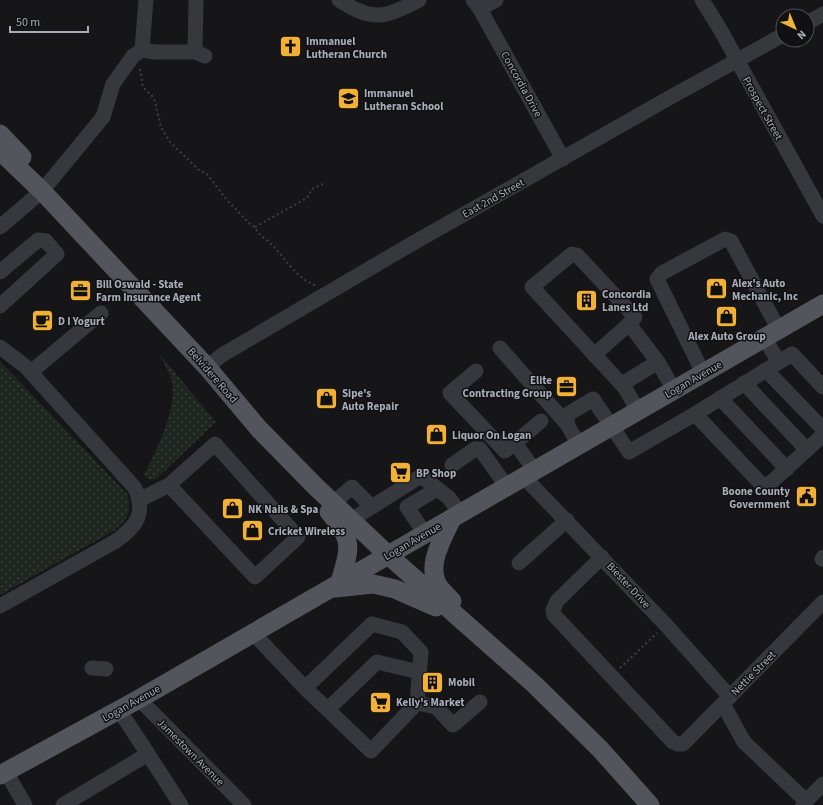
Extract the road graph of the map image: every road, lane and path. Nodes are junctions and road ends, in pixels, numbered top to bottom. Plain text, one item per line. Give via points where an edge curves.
1 (146, 0) edge
2 (196, 0) edge
3 (339, 0) edge
4 (418, 0) edge
5 (496, 0) edge
6 (702, 0) edge
7 (477, 4) edge
8 (775, 39) edge
9 (142, 50) junction
10 (737, 60) junction
11 (0, 134) edge
12 (0, 151) edge
13 (563, 159) junction
14 (323, 184) dead end
15 (42, 191) junction
16 (823, 216) edge
17 (0, 227) edge
18 (255, 227) junction
19 (0, 272) edge
20 (324, 288) dead end
21 (3, 297) edge
22 (823, 304) edge
23 (101, 313) dead end
24 (629, 324) junction
25 (771, 334) junction
26 (0, 347) edge
27 (500, 348) dead end
28 (594, 355) junction
29 (786, 358) junction
30 (658, 362) junction
31 (207, 367) junction
32 (766, 370) junction
33 (476, 371) dead end
34 (31, 372) junction
35 (703, 373) junction
36 (744, 383) junction
37 (622, 384) junction
38 (823, 387) edge
39 (674, 390) junction
40 (720, 398) junction
41 (638, 411) junction
42 (695, 414) junction
43 (541, 422) dead end
44 (567, 424) junction
45 (612, 426) junction
46 (823, 429) edge
47 (823, 435) edge
48 (514, 442) junction
49 (579, 445) junction
50 (807, 450) junction
51 (452, 465) dead end
52 (297, 467) junction
53 (787, 469) junction
54 (530, 474) junction
55 (170, 485) junction
56 (506, 487) junction
57 (437, 489) junction
58 (386, 496) junction
59 (139, 500) junction
60 (333, 503) junction
61 (372, 507) junction
62 (407, 507) junction
63 (456, 516) junction
64 (351, 520) junction
65 (567, 520) junction
66 (425, 534) junction
67 (388, 555) junction
68 (602, 557) junction
69 (519, 562) dead end
70 (335, 585) junction
71 (822, 605) edge
72 (0, 606) edge
73 (436, 607) junction
74 (666, 625) junction
75 (252, 632) junction
76 (476, 633) junction
77 (419, 672) junction
78 (612, 676) junction
79 (305, 688) junction
80 (139, 699) junction
81 (726, 700) junction
82 (480, 702) dead end
83 (417, 703) junction
84 (328, 709) junction
85 (119, 710) junction
86 (148, 754) junction
87 (3, 774) edge
88 (823, 784) edge
89 (804, 803) edge
90 (25, 805) edge
91 (63, 805) edge
92 (181, 805) edge
93 (244, 805) edge
94 (640, 805) edge
95 (650, 805) edge

1 - 9 street
2 - 9 street via 200,54
3 - 4 street via 373,16 390,14
5 - 7 street
6 - 10 street, Prospect Street
7 - 13 street, Concordia Drive
8 - 10 street, East 2nd Street
9 - 15 street via 133,56 113,84 103,117
9 - 18 path via 141,82 154,98 161,127 170,142 200,171 206,173 226,199 251,226
10 - 13 street, East 2nd Street
10 - 16 street, Prospect Street
11 - 15 main road, Belvidere Road via 28,164
12 - 15 main road, Belvidere Road
13 - 31 street, East 2nd Street via 222,355
14 - 18 path via 312,189 307,198
15 - 17 street
15 - 31 main road, Belvidere Road
18 - 20 path via 299,275 310,284
19 - 21 street via 38,240 46,241 57,254
22 - 25 main road, Logan Avenue
23 - 34 street
24 - 28 street
24 - 28 street via 635,317 577,255 572,254 532,287
24 - 30 street
25 - 29 street
25 - 35 main road, Logan Avenue
25 - 35 street via 731,240 725,239 662,273 657,279
26 - 34 street
27 - 44 street
28 - 37 street
29 - 32 street
29 - 38 street
30 - 37 street
30 - 39 street
31 - 52 main road, Belvidere Road via 259,429
32 - 36 street
32 - 46 street
33 - 48 street via 450,393 505,450
34 - 59 street via 135,488
35 - 39 main road, Logan Avenue
36 - 40 street
36 - 50 street
37 - 41 street
39 - 41 main road, Logan Avenue
40 - 42 street
40 - 53 street
41 - 45 main road, Logan Avenue
42 - 45 street via 629,452
42 - 53 street via 765,488
43 - 48 street
44 - 45 street via 568,414 593,399
44 - 49 street
45 - 49 main road, Logan Avenue
47 - 50 street
48 - 54 street, Biester Drive
49 - 54 main road, Logan Avenue
50 - 53 street
51 - 56 street via 475,449 480,449
52 - 60 main road, Belvidere Road
52 - 70 main road via 310,491 340,525 347,538 348,554
54 - 56 main road, Logan Avenue
54 - 65 street, Biester Drive
55 - 55 street via 215,444 298,537 255,577
55 - 59 street
56 - 63 main road, Logan Avenue
57 - 58 street via 421,476
57 - 62 street
57 - 63 street via 449,498
58 - 61 street
58 - 62 street via 394,505
59 - 72 street via 139,516 129,532
60 - 61 street via 352,487
60 - 64 main road, Belvidere Road
61 - 64 street
62 - 66 street
63 - 66 main road, Logan Avenue
63 - 76 main road via 434,558 435,575 439,586 465,615
64 - 67 main road, Belvidere Road
65 - 68 street, Biester Drive
65 - 69 street
66 - 67 main road, Logan Avenue
67 - 70 main road, Logan Avenue
67 - 73 main road
67 - 76 main road
68 - 74 street, Biester Drive
68 - 78 street via 558,600 553,610 559,621
70 - 73 main road via 373,584 395,589
70 - 75 main road, Logan Avenue
71 - 81 street, Nettie Street
73 - 94 main road
74 - 78 path
74 - 81 street, Biester Drive
75 - 79 street
75 - 80 main road, Logan Avenue
76 - 95 main road via 535,685 600,749
77 - 79 street via 420,652 402,632 372,624
77 - 83 street
77 - 84 street via 377,662
78 - 81 street, Nettie Street via 673,742 678,744 684,744
79 - 84 street
80 - 85 main road, Logan Avenue
80 - 93 street, Jamestown Avenue
81 - 89 street, Biester Drive via 744,742
82 - 83 street via 453,726 436,706
83 - 84 street via 371,751
85 - 86 street
85 - 87 main road, Logan Avenue
86 - 91 street
86 - 92 street
87 - 90 street
88 - 89 street

